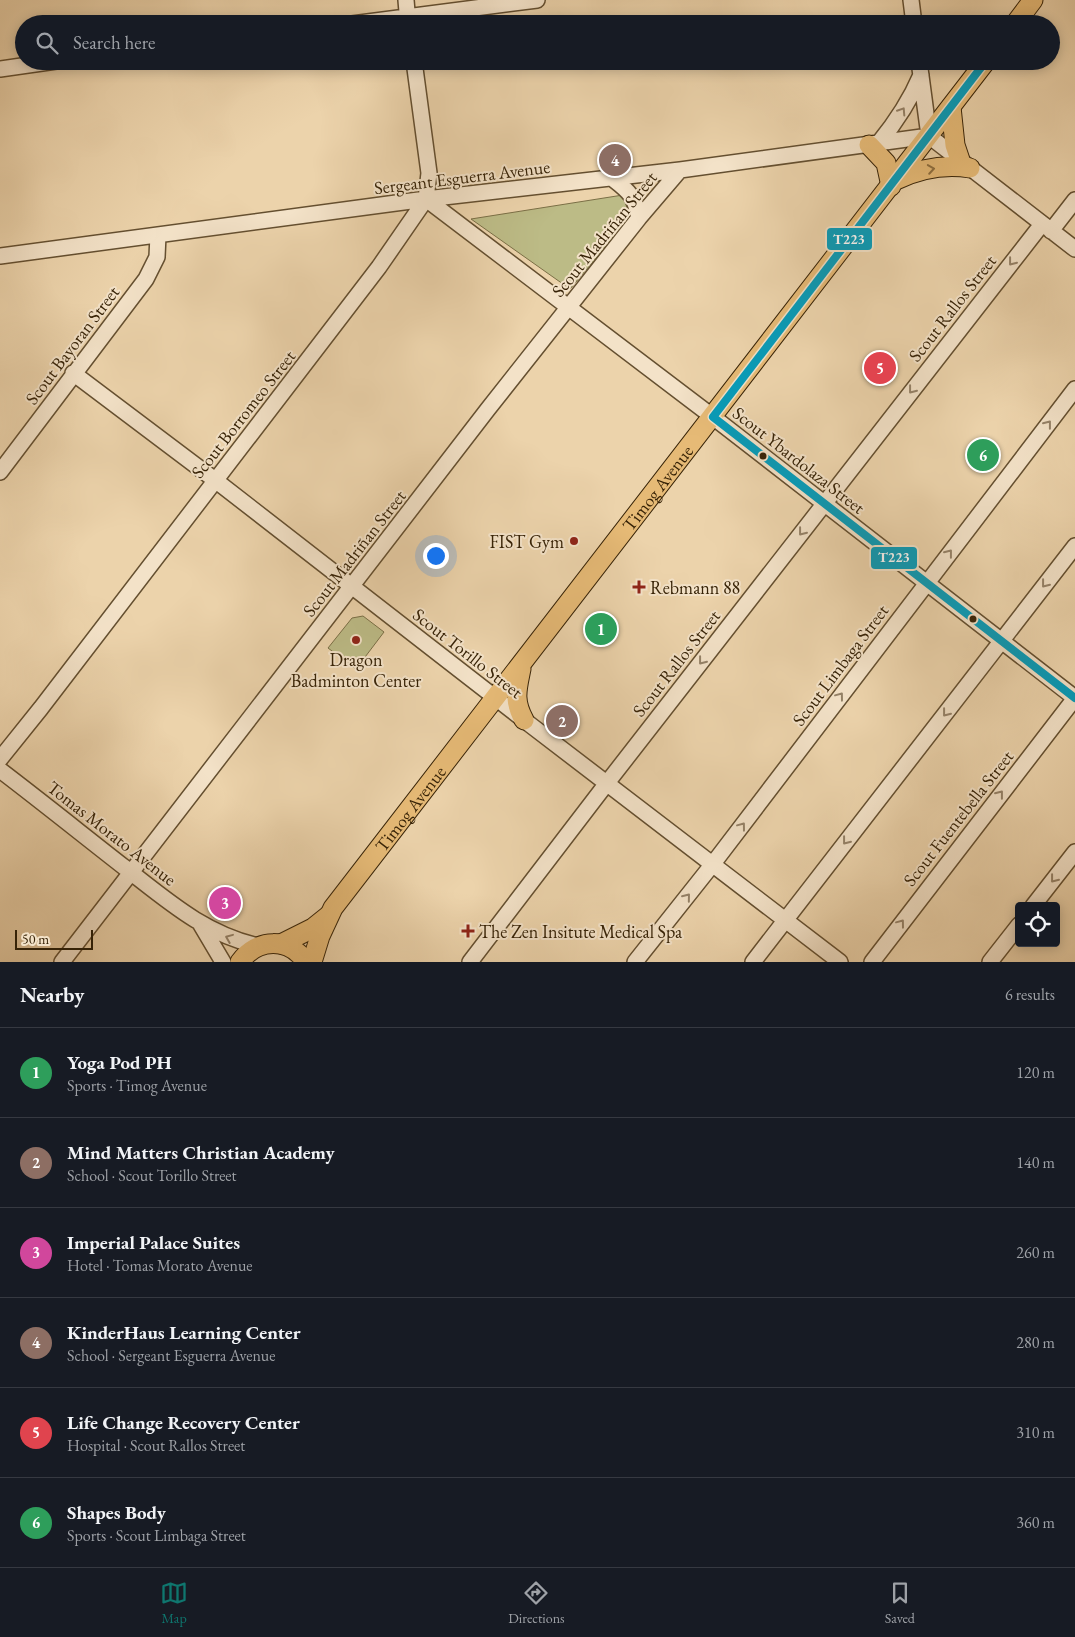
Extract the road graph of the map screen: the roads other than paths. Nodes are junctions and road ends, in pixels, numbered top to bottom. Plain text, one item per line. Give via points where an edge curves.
1 (406, 0) edge
2 (537, 0) edge
3 (911, 0) edge
4 (1033, 0) edge
5 (408, 15) edge
6 (440, 15) edge
7 (913, 15) edge
8 (1022, 15) edge
9 (15, 67) edge
10 (0, 69) edge
11 (415, 70) edge
12 (919, 70) edge
13 (920, 70) edge
14 (979, 70) edge
15 (951, 107) junction
16 (929, 136) junction
17 (873, 144) junction
18 (965, 164) junction
19 (680, 170) junction
20 (613, 178) junction
21 (893, 183) junction
22 (426, 199) junction
23 (1075, 200) edge
24 (639, 218) junction
25 (1046, 227) junction
26 (158, 235) junction
27 (1075, 250) edge
28 (0, 256) edge
29 (569, 308) junction
30 (73, 373) junction
31 (1075, 389) edge
32 (713, 417) junction
33 (0, 472) edge
34 (216, 480) junction
35 (824, 504) junction
36 (1075, 546) edge
37 (927, 582) junction
38 (352, 586) junction
39 (1002, 641) junction
40 (522, 662) junction
41 (495, 698) junction
42 (1075, 698) edge
43 (524, 720) junction
44 (0, 759) edge
45 (0, 770) edge
46 (607, 783) junction
47 (1075, 852) edge
48 (712, 865) junction
49 (131, 872) junction
50 (1036, 902) edge
51 (328, 915) junction
52 (785, 919) junction
53 (202, 925) junction
54 (1015, 929) edge
55 (281, 944) junction
56 (258, 946) junction
57 (62, 962) edge
58 (223, 962) edge
59 (240, 962) edge
60 (306, 962) edge
61 (312, 962) edge
62 (470, 962) edge
63 (634, 962) edge
64 (753, 962) edge
65 (840, 962) edge
66 (872, 962) edge
67 (990, 962) edge

1 - 5 street
2 - 6 street
3 - 7 street
4 - 8 main road
9 - 10 street
11 - 22 street, Scout Borromeo Street via 429,173
17 -> 12 street via 904,110
13 - 16 street
14 - 15 main road, Timog Avenue
15 - 16 main road, Timog Avenue
15 - 18 main road via 955,145
16 - 17 street, Sergeant Esguerra Avenue
16 - 18 street
16 - 21 main road, Timog Avenue
17 - 19 street, Sergeant Esguerra Avenue
17 - 21 main road via 886,163
21 -> 18 main road via 914,172
18 - 25 street
19 - 20 street, Sergeant Esguerra Avenue
19 - 24 street, Scout Madriñan Street
20 - 22 street, Sergeant Esguerra Avenue
20 - 24 street via 634,198
21 - 32 main road, Timog Avenue
22 - 26 street, Sergeant Esguerra Avenue
22 - 29 street, Scout Ybardolaza Street
22 - 34 street, Scout Borromeo Street via 379,267
23 - 25 street, Scout Rallos Street
24 - 29 street, Scout Madriñan Street
25 - 27 street
25 -> 35 street, Scout Rallos Street
26 - 28 street, Sergeant Esguerra Avenue
26 - 30 street, Scout Bayoran Street via 157,256 146,279
29 - 32 street, Scout Ybardolaza Street
29 - 38 street, Scout Madriñan Street
30 - 33 street, Scout Bayoran Street
30 - 34 street, Scout Torillo Street
37 -> 31 street, Scout Limbaga Street
32 - 35 street, Scout Ybardolaza Street
32 - 40 main road, Timog Avenue
34 - 38 street, Scout Torillo Street
34 - 44 street, Scout Borromeo Street
35 - 37 street, Scout Ybardolaza Street
35 -> 46 street, Scout Rallos Street
36 -> 39 street
37 - 39 street, Scout Ybardolaza Street
48 -> 37 street, Scout Limbaga Street
38 - 41 street, Scout Torillo Street
38 - 49 street, Scout Madriñan Street
39 - 42 street, Scout Ybardolaza Street
39 -> 52 street
40 - 41 main road, Timog Avenue
40 - 43 main road via 516,692
41 - 43 street, Scout Torillo Street
41 - 51 main road, Timog Avenue
66 -> 42 street, Scout Fuentebella Street
43 - 46 street, Scout Torillo Street
45 - 49 street, Tomas Morato Avenue
46 - 48 street, Scout Torillo Street
46 - 62 street, Scout Rallos Street
47 -> 50 street
48 - 52 street, Scout Torillo Street
63 -> 48 street, Scout Limbaga Street
49 - 53 street, Tomas Morato Avenue
49 - 57 street, Scout Madriñan Street
51 - 55 main road, Timog Avenue via 313,928
51 - 61 main road, Timog Avenue
52 - 64 street
52 - 65 street, Scout Torillo Street
56 -> 53 street, Tomas Morato Avenue
53 - 58 street, Tomas Morato Avenue
54 - 67 street
55 - 56 main road
55 - 60 main road via 297,952
56 - 59 main road

